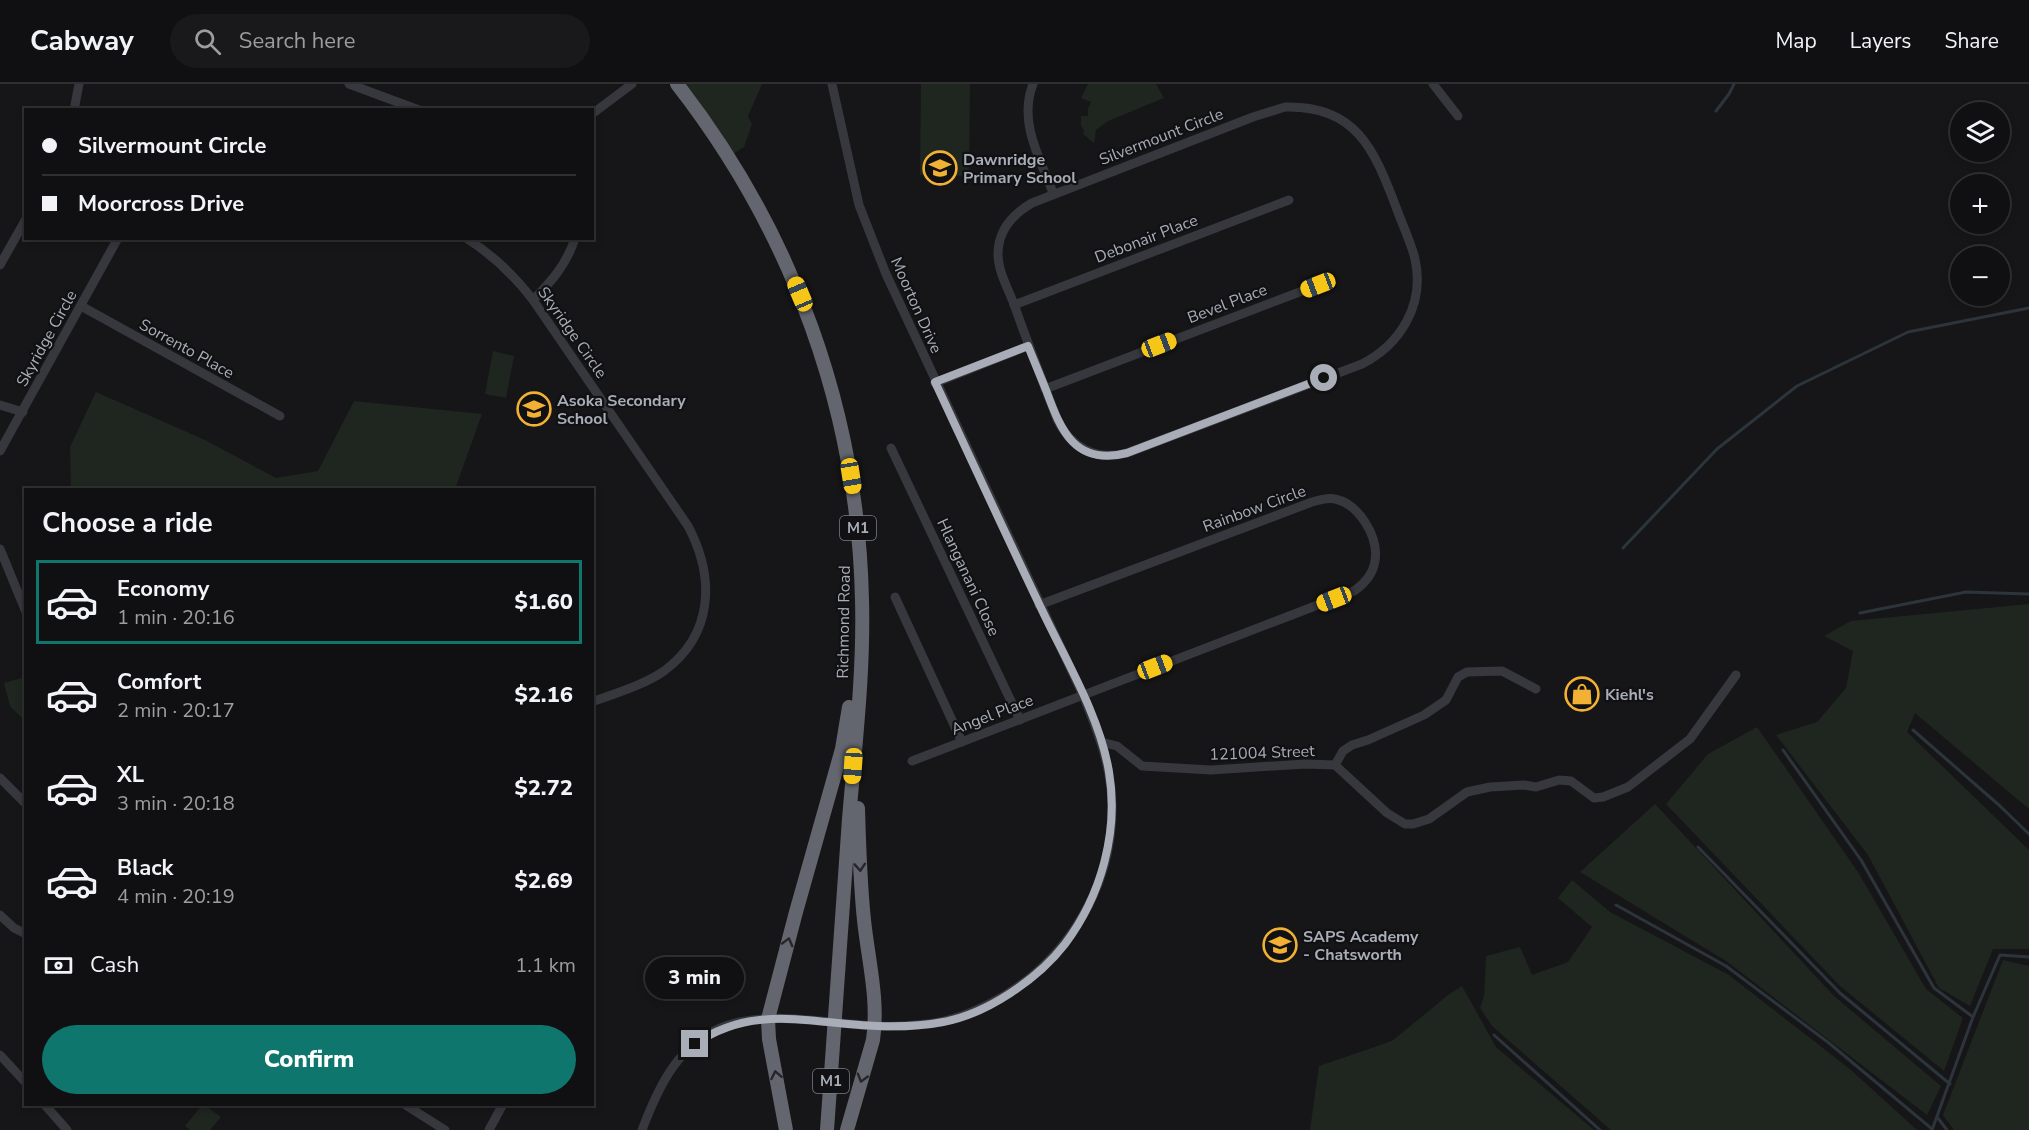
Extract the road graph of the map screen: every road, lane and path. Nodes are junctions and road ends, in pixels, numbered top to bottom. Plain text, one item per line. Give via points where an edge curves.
1 (79, 84) edge
2 (349, 84) edge
3 (632, 84) edge
4 (677, 84) edge
5 (832, 84) edge
6 (1033, 84) edge
7 (1433, 84) edge
8 (369, 87) edge
9 (74, 108) edge
10 (415, 108) edge
11 (594, 112) edge
12 (1458, 116) dead end
13 (1053, 193) junction
14 (1289, 200) dead end
15 (24, 223) edge
16 (117, 240) edge
17 (469, 240) edge
18 (574, 240) edge
19 (0, 265) edge
20 (1318, 285) dead end
21 (533, 300) junction
22 (1014, 305) junction
23 (81, 306) junction
24 (1028, 346) junction
25 (935, 382) junction
26 (1046, 389) junction
27 (0, 405) edge
28 (22, 412) junction
29 (280, 416) dead end
30 (891, 448) dead end
31 (0, 452) edge
32 (0, 549) edge
33 (895, 597) dead end
34 (862, 601) junction
35 (1039, 605) junction
36 (24, 607) edge
37 (1736, 675) dead end
38 (1536, 689) dead end
39 (1083, 695) junction
40 (594, 701) edge
41 (1020, 720) junction
42 (856, 725) junction
43 (962, 741) junction
44 (1101, 742) junction
45 (912, 761) dead end
46 (1335, 765) junction
47 (0, 778) edge
48 (24, 802) edge
49 (0, 915) edge
50 (24, 933) edge
51 (768, 1019) junction
52 (875, 1026) junction
53 (0, 1055) edge
54 (24, 1081) edge
55 (46, 1106) edge
56 (407, 1106) edge
57 (502, 1106) edge
58 (67, 1130) edge
59 (445, 1130) edge
60 (489, 1130) edge
61 (642, 1130) edge
62 (786, 1130) edge
63 (827, 1130) edge
64 (847, 1130) edge

1 - 9 street
2 - 8 street
3 - 11 street
4 - 34 highway, Richmond Road / M1 via 743,179 808,312 848,454
5 - 25 street, Moorton Drive via 859,205
6 - 13 street via 1027,101 1028,124
7 - 12 street
8 - 10 street
13 - 22 street, Silvermount Circle via 1018,211 1001,235 999,265
13 - 26 street, Silvermount Circle via 1285,107 1324,111 1348,123 1377,159 1415,257 1418,282 1407,321 1393,342 1373,358 1127,453 1102,456 1076,445 1062,429
14 - 22 street, Debonair Place
15 - 19 street
16 - 23 street, Skyridge Circle
17 - 21 street, Skyridge Circle via 493,257
18 - 21 street via 565,262
20 - 26 street, Bevel Place
21 - 40 street, Skyridge Circle via 688,526 704,564 704,611 684,652 657,675
22 - 24 street, Silvermount Circle
23 - 28 street, Skyridge Circle
23 - 29 street, Sorrento Place
24 - 25 street
24 - 26 street, Silvermount Circle
25 - 35 street, Moorton Drive
27 - 28 street
28 - 31 street, Skyridge Circle
30 - 41 street, Hlanganani Close
32 - 36 street
33 - 43 street
34 - 42 highway, Richmond Road / M1
51 -> 34 highway via 842,749
35 - 39 street, Moorton Drive
35 - 39 street, Rainbow Circle via 1325,499 1352,507 1369,531 1375,552 1374,567 1354,591
37 - 46 street, 121004 Street via 1690,739 1628,787 1603,797 1587,795 1577,784 1565,780 1536,787 1490,787 1467,792 1429,819 1405,824 1387,813
38 - 46 street via 1502,671 1467,672 1458,677 1446,700 1424,715 1352,745
39 - 41 street, Angel Place
39 - 44 street, Moorton Drive
41 - 43 street, Angel Place
42 -> 52 highway via 863,918
42 - 63 highway, Richmond Road / M1
43 - 45 street, Angel Place
44 - 46 street, 121004 Street via 1117,746 1142,766 1211,770
44 - 52 street, Moorton Drive via 1110,773 1108,843 1090,903 1058,952 1013,992 964,1016 929,1024
47 - 48 street
49 - 50 street
51 - 52 street, Moorton Drive
51 - 61 street, Moorton Drive via 728,1025 688,1050 659,1088
62 -> 51 highway
52 -> 64 highway
53 - 54 street
55 - 58 street
56 - 59 street
57 - 60 street

